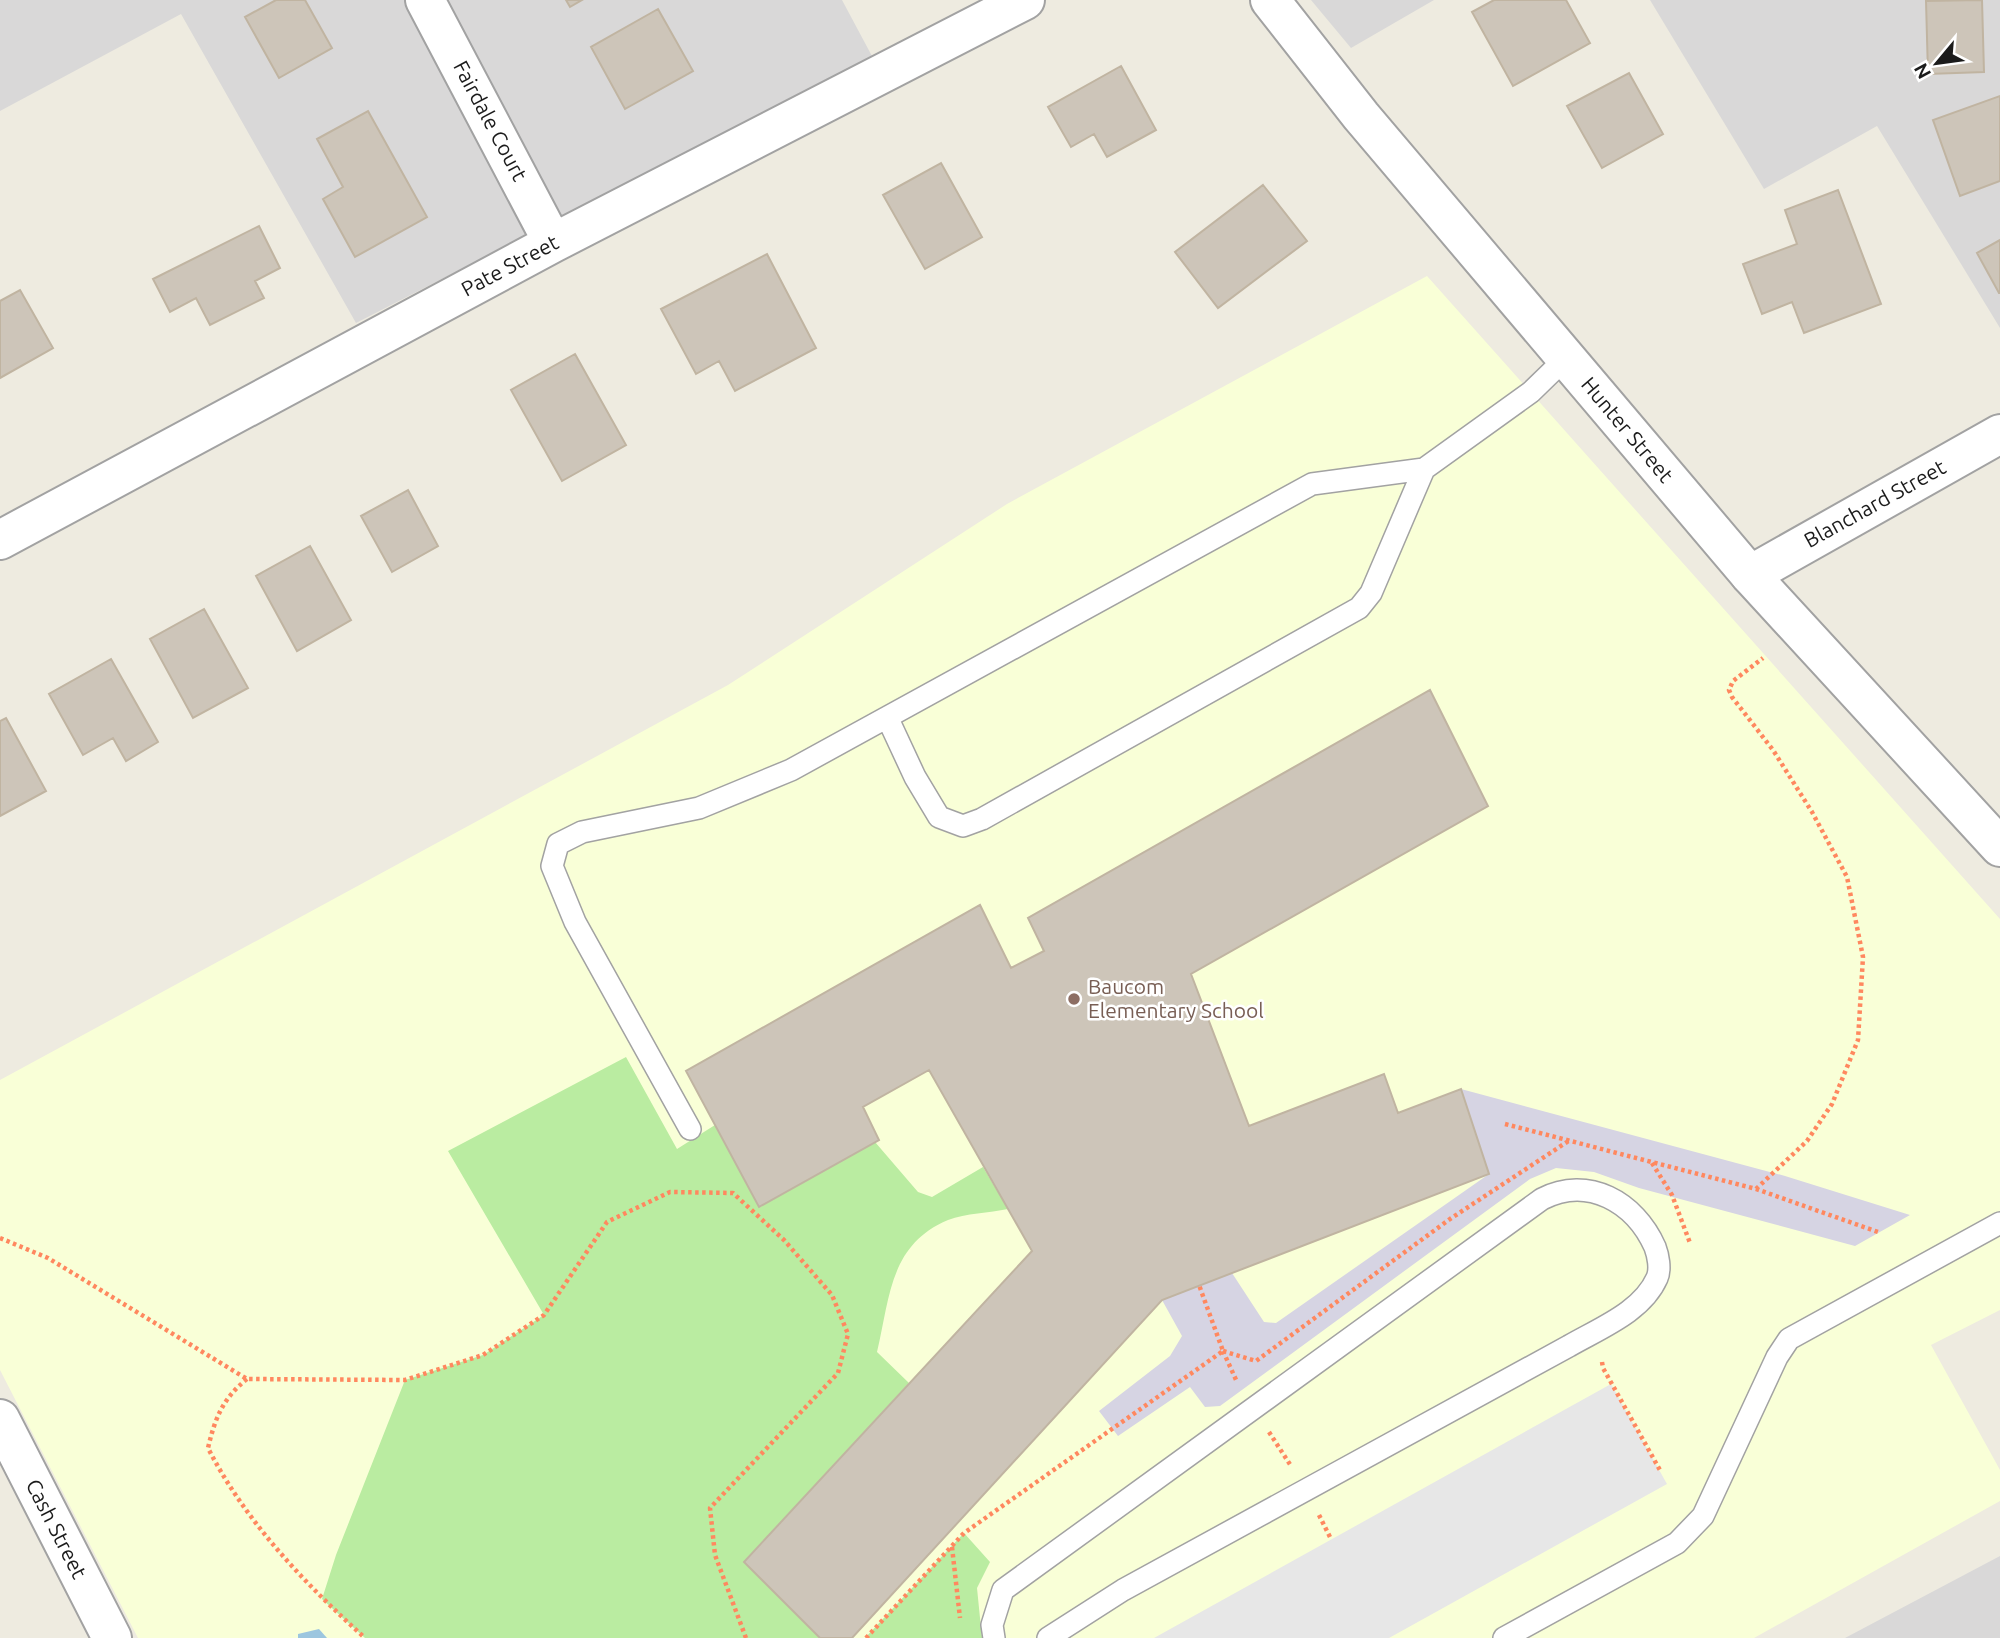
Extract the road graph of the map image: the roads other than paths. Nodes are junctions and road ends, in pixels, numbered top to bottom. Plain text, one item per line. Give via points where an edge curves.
1 (425, 0) edge
2 (1025, 0) edge
3 (1270, 0) edge
4 (553, 243) junction
5 (1566, 358) junction
6 (2000, 434) edge
7 (1424, 469) junction
8 (0, 540) edge
9 (1750, 575) junction
10 (888, 719) junction
11 (2000, 847) edge
12 (690, 1129) dead end
13 (2000, 1223) edge
14 (0, 1419) edge
15 (112, 1638) edge
16 (994, 1638) edge
17 (1048, 1638) edge
18 (1504, 1638) edge

1 - 4 street, Fairdale Court
2 - 4 street, Pate Street
3 - 5 street, Hunter Street via 1361,116
4 - 8 street, Pate Street
5 - 7 lane via 1531,391
5 - 9 street, Hunter Street
6 - 9 street, Blanchard Street
7 - 10 lane via 1312,484
7 - 10 lane via 1371,593 1359,608 982,819 963,826 939,817
9 - 11 street, Hunter Street
10 - 12 lane via 790,770 699,808 582,832 558,845 552,866 575,922
13 - 18 lane via 1789,1339 1703,1516 1677,1543
14 - 15 street, Cash Street
16 - 17 lane via 992,1625 1003,1591 1542,1199 1560,1189 1605,1193 1645,1225 1658,1255 1659,1276 1641,1303 1123,1590

